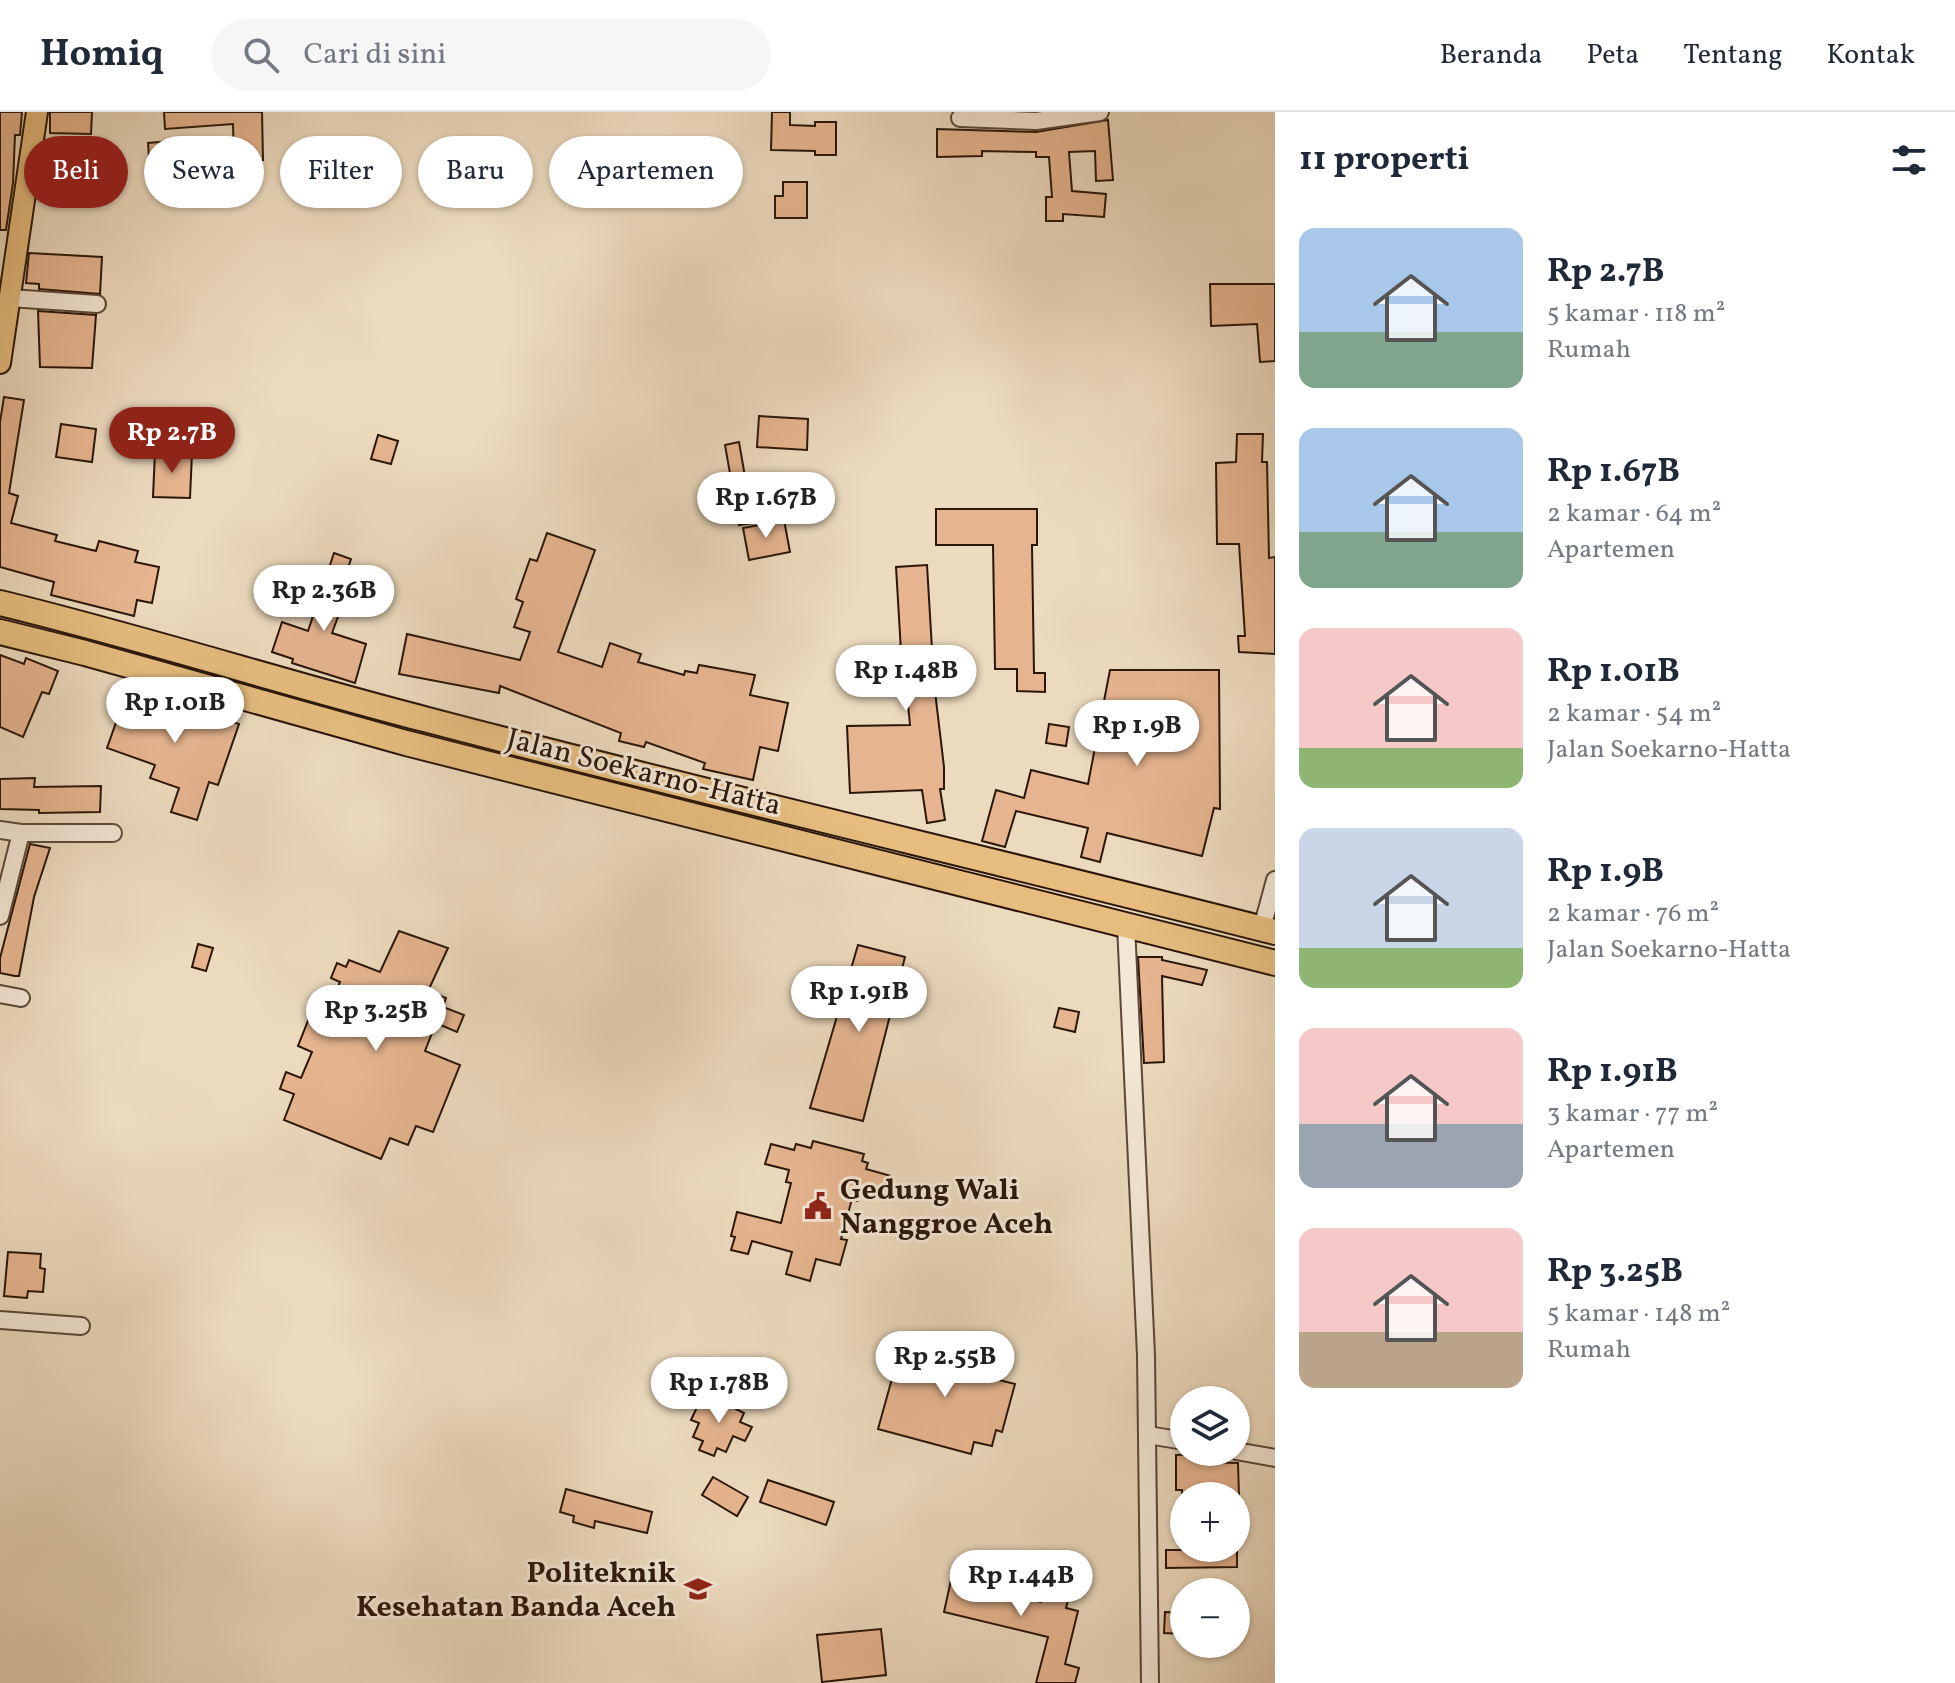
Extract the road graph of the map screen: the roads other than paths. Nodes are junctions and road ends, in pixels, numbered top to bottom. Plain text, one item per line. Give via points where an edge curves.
1 (37, 112) edge
2 (1100, 112) edge
3 (960, 118) dead end
4 (8, 286) edge
5 (97, 304) dead end
6 (0, 363) edge
7 (0, 603) edge
8 (0, 632) edge
9 (0, 830) edge
10 (21, 833) junction
11 (113, 833) dead end
12 (1275, 880) edge
13 (0, 916) edge
14 (1126, 925) junction
15 (1268, 930) edge
16 (1275, 963) edge
17 (0, 994) edge
18 (21, 998) dead end
19 (0, 1320) edge
20 (81, 1326) dead end
21 (1148, 1435) junction
22 (1170, 1439) edge
23 (1250, 1454) edge
24 (1275, 1458) edge
25 (1150, 1683) edge

1 - 4 main road
2 - 3 street via 1036,121
4 - 5 street
4 - 6 main road
7 - 15 highway, Jalan Soekarno-Hatta via 422,719
8 - 14 highway, Jalan Soekarno-Hatta via 406,743
9 - 10 street
10 - 11 street
10 - 13 street
12 - 15 street
14 - 16 highway, Jalan Soekarno-Hatta
14 - 21 street
17 - 18 street
19 - 20 street
21 - 22 street
21 - 25 street
23 - 24 street

